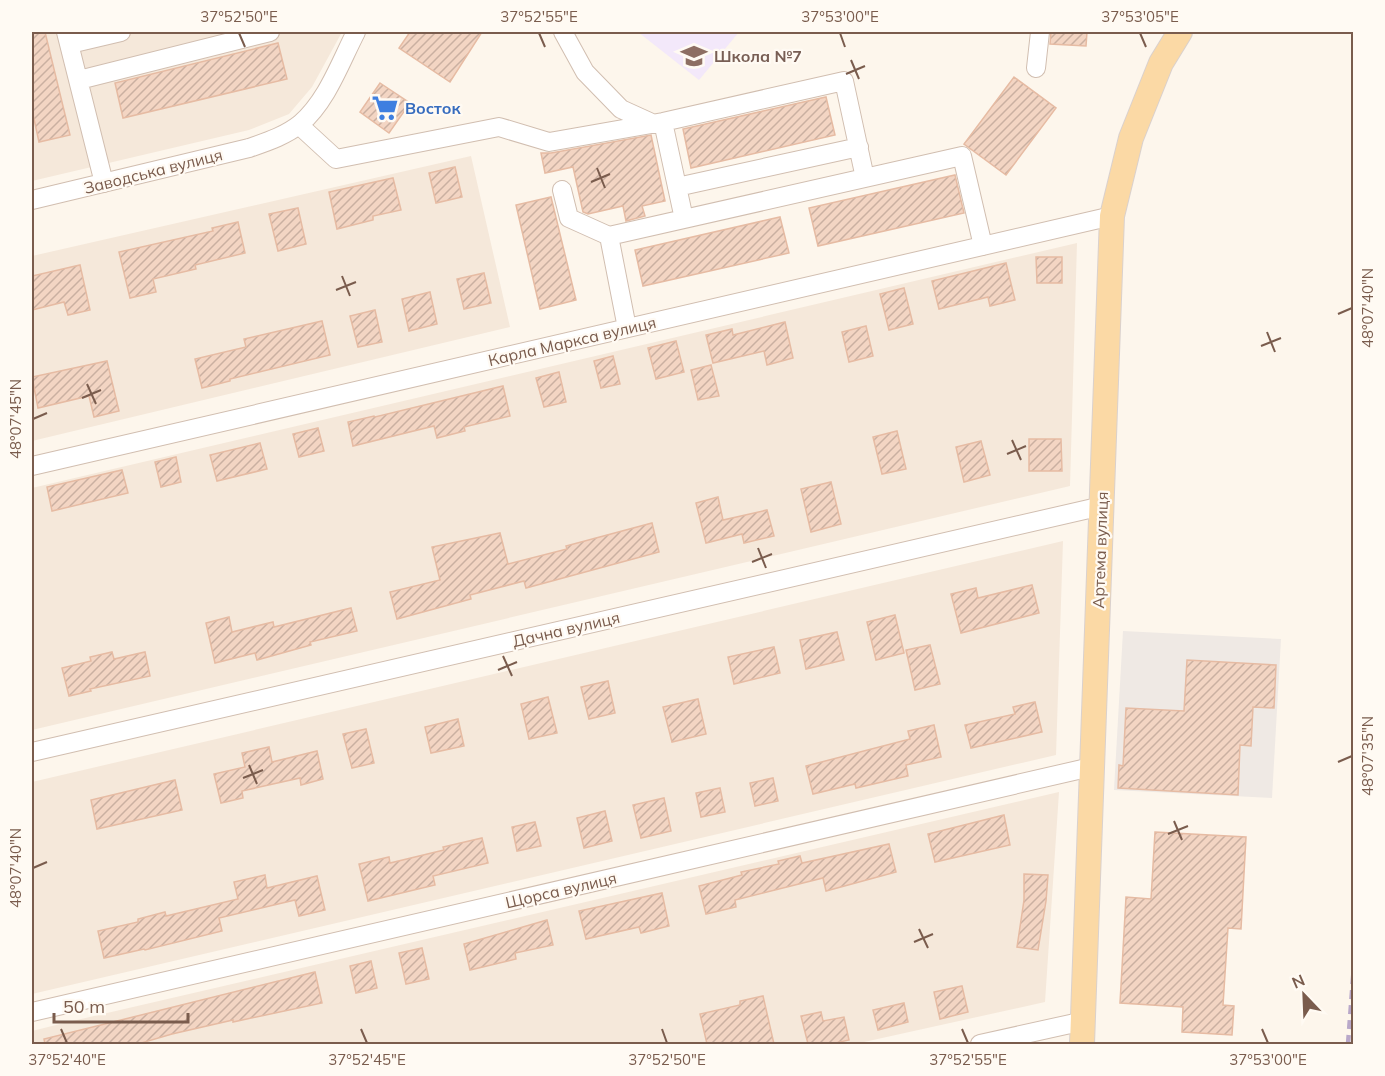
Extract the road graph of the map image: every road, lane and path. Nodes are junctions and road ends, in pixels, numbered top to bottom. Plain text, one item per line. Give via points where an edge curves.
1 (121, 32) edge
2 (270, 32) edge
3 (356, 32) edge
4 (563, 32) edge
5 (1040, 32) edge
6 (1180, 32) edge
7 (1200, 32) edge
8 (68, 38) edge
9 (1161, 63) junction
10 (1036, 68) dead end
11 (79, 80) junction
12 (659, 123) junction
13 (299, 125) junction
14 (859, 147) junction
15 (865, 178) junction
16 (104, 183) junction
17 (677, 187) junction
18 (562, 190) dead end
19 (32, 200) edge
20 (1113, 216) junction
21 (684, 219) junction
22 (609, 236) junction
23 (983, 246) junction
24 (627, 328) junction
25 (32, 466) edge
26 (1101, 506) junction
27 (32, 752) edge
28 (1091, 767) junction
29 (32, 1012) edge
30 (1084, 1021) junction
31 (980, 1044) edge
32 (1082, 1044) edge

1 - 8 street
2 - 11 street
3 - 13 street, Заводська вулиця via 326,91
4 - 12 street via 585,72 621,110
5 - 10 street
6 - 9 main road, Артема вулиця
7 - 9 main road, Артема вулиця
8 - 11 street
9 - 20 main road, Артема вулиця via 1131,138
11 - 16 street
12 - 13 street via 549,142 499,127 336,159
12 - 14 street via 844,81
12 - 17 street
13 - 16 street, Заводська вулиця via 249,148
14 - 15 street
14 - 17 street
15 - 21 street
15 - 23 street via 962,156
16 - 19 street, Заводська вулиця
17 - 21 street
18 - 22 street via 569,218
20 - 23 street, Карла Маркса вулиця
20 - 26 main road, Артема вулиця
21 - 22 street
22 - 24 street
23 - 24 street, Карла Маркса вулиця
24 - 25 street, Карла Маркса вулиця
26 - 27 street, Дачна вулиця
26 - 28 main road, Артема вулиця
28 - 29 street, Щорса вулиця
28 - 30 main road, Артема вулиця
30 - 31 street
30 - 32 main road, Артема вулиця

